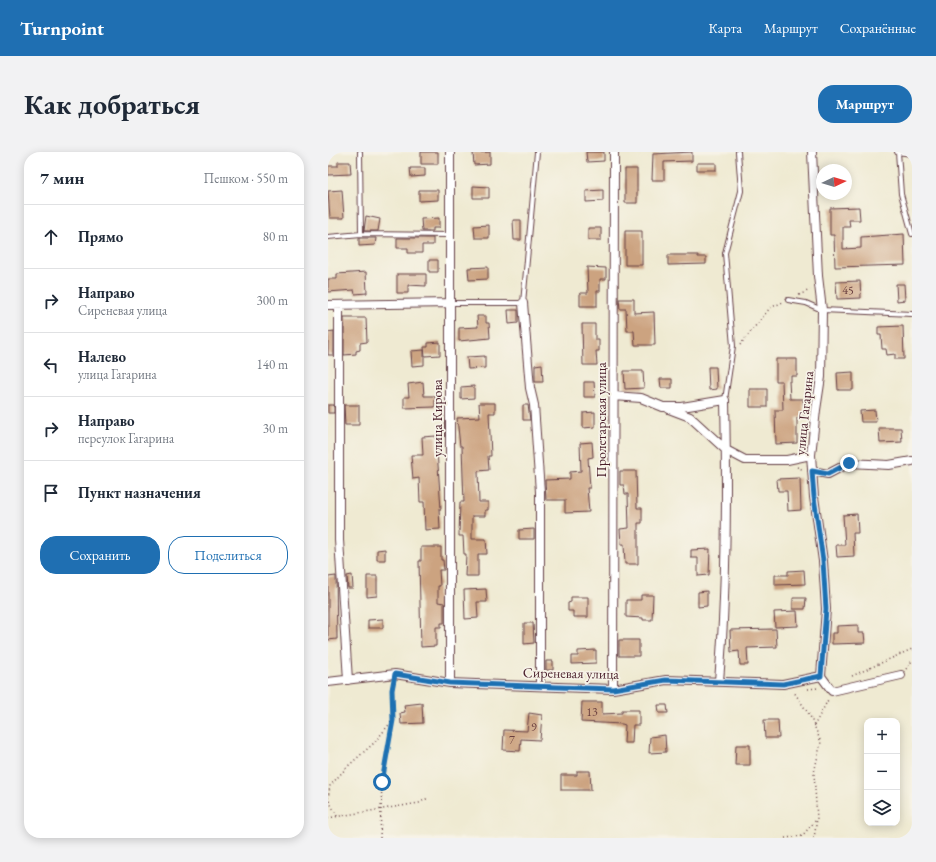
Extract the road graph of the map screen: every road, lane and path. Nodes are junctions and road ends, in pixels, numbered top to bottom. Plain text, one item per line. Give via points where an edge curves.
1 (360, 152) edge
2 (450, 152) edge
3 (537, 152) edge
4 (614, 152) edge
5 (738, 152) edge
6 (812, 152) edge
7 (898, 152) edge
8 (912, 154) edge
9 (361, 234) junction
10 (912, 234) edge
11 (450, 235) junction
12 (328, 237) edge
13 (810, 289) dead end
14 (788, 300) junction
15 (450, 303) junction
16 (523, 304) junction
17 (328, 305) edge
18 (338, 305) junction
19 (822, 310) junction
20 (912, 314) edge
21 (731, 357) junction
22 (614, 396) junction
23 (725, 400) junction
24 (663, 407) junction
25 (726, 450) junction
26 (811, 455) junction
27 (912, 460) edge
28 (812, 471) junction
29 (912, 650) edge
30 (395, 674) junction
31 (901, 675) dead end
32 (821, 676) junction
33 (846, 679) dead end
34 (348, 680) junction
35 (719, 681) junction
36 (328, 682) edge
37 (450, 683) junction
38 (783, 684) junction
39 (540, 686) junction
40 (830, 688) junction
41 (613, 689) junction
42 (806, 689) dead end
43 (393, 720) junction
44 (814, 726) junction
45 (428, 798) dead end
46 (381, 809) junction
47 (337, 816) junction
48 (328, 818) edge
49 (817, 819) junction
50 (380, 838) edge
51 (785, 838) edge
52 (814, 838) edge

1 - 9 lane
2 - 11 street, улица Кирова
3 - 16 lane
4 - 22 street, Пролетарская улица
5 - 21 lane via 741,191 725,253 733,346
6 - 19 street, улица Гагарина
7 - 8 lane
7 - 10 lane via 901,194
9 - 11 lane
9 - 12 lane
11 - 15 street, улица Кирова
13 - 14 path
14 - 19 lane via 806,303
14 - 21 path via 770,308
15 - 16 lane
15 - 18 street
15 - 37 street, улица Кирова
16 - 39 street via 540,492
17 - 18 street
18 - 34 street via 339,540
19 - 20 lane
19 - 26 street, улица Гагарина via 822,377
21 - 23 lane
22 - 24 street via 641,398
22 - 41 street, Пролетарская улица
23 - 24 street via 682,408
23 - 25 street
24 - 25 street via 690,417
25 - 26 street via 745,460 787,460
25 - 35 street via 725,618
26 - 28 street, улица Гагарина
27 - 28 street via 890,465 849,463 828,474
28 - 32 street, улица Гагарина via 826,609
29 - 33 path
30 - 34 street, Сиреневая улица
30 - 37 street, Сиреневая улица
30 - 43 path via 392,690
31 - 40 street
32 - 38 street, Сиреневая улица
32 - 40 street
34 - 36 street, Сиреневая улица
35 - 38 street, Сиреневая улица
35 - 41 street, Сиреневая улица via 666,680
37 - 39 street, Сиреневая улица
38 - 44 path via 791,688
39 - 41 street, Сиреневая улица
40 - 42 path
40 - 44 path
43 - 46 path via 382,782
43 - 47 path via 374,743 330,786 328,799
44 - 49 path via 821,742 814,773
45 - 46 path via 419,803
46 - 47 path
46 - 50 path
47 - 48 path
49 - 51 path via 802,836
49 - 52 path

